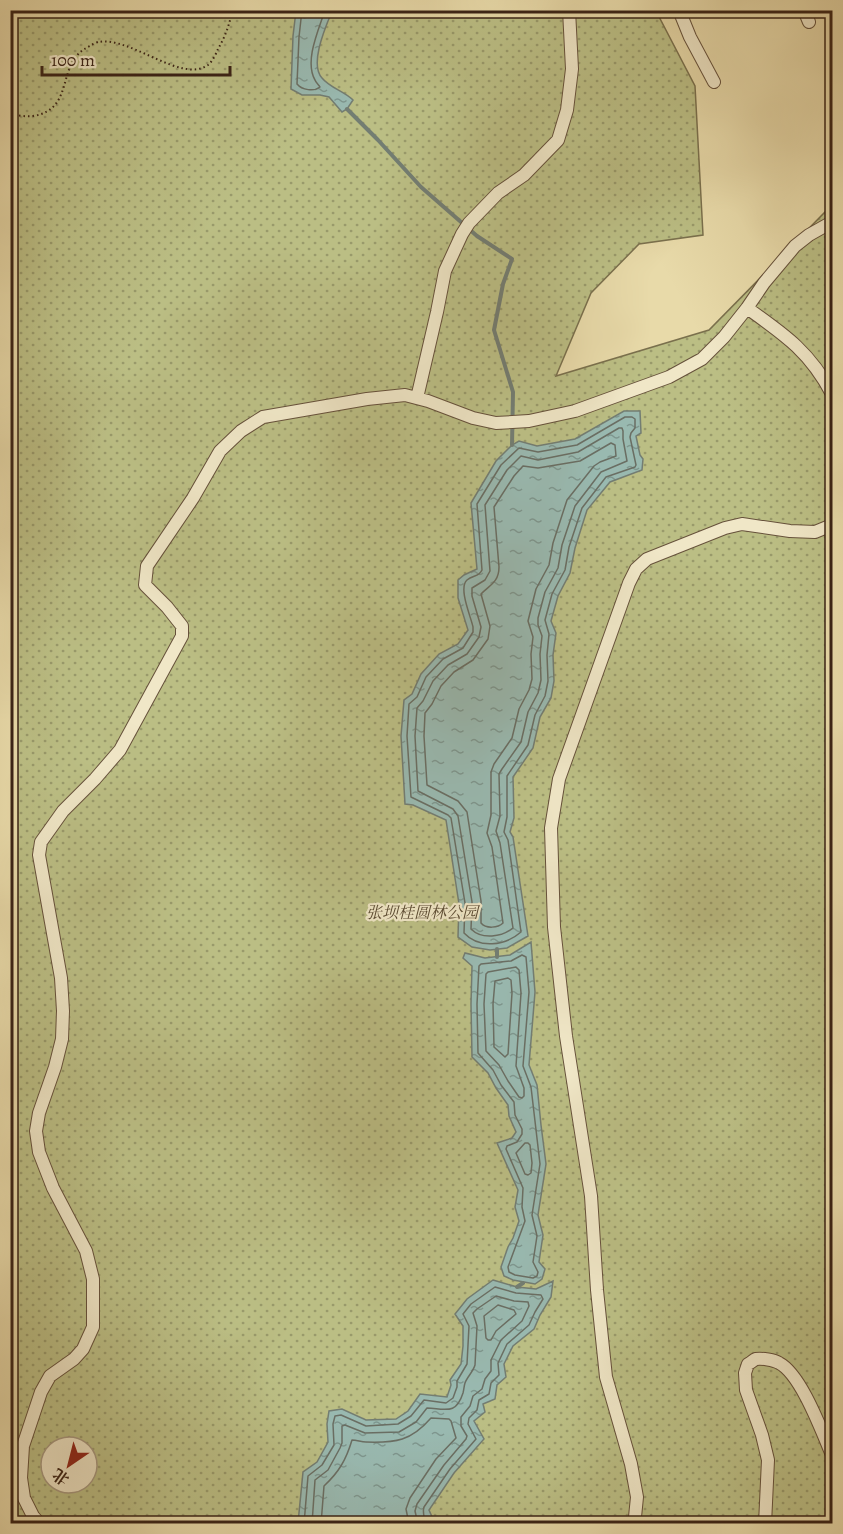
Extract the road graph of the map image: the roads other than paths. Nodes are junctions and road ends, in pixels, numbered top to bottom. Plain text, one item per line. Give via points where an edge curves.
1 (568, 10) edge
2 (679, 10) edge
3 (714, 82) dead end
4 (832, 222) edge
5 (747, 308) junction
6 (832, 394) edge
7 (417, 398) junction
8 (832, 525) edge
9 (832, 1455) edge
10 (40, 1524) edge
11 (633, 1524) edge
12 (765, 1524) edge

1 - 7 street via 572,69 567,110 558,140 524,175 498,193 466,229 445,271
2 - 3 street
4 - 5 street via 795,246
5 - 6 street via 805,353
5 - 7 street via 702,358 669,377 576,411 496,423
7 - 10 street via 405,395 368,399 263,417 220,451 147,566 145,585 182,626 182,636 120,750 63,811 41,842 42,882 61,978 63,1039 36,1131 39,1152 53,1188 86,1251 93,1279 93,1327 83,1349 50,1376 23,1446 24,1498
8 - 11 street via 815,532 742,525 725,528 647,559 636,569 559,779 551,828 554,927 591,1196 606,1377 632,1464 637,1497
9 - 12 street via 803,1391 790,1372 767,1360 757,1359 748,1364 746,1390 768,1460

